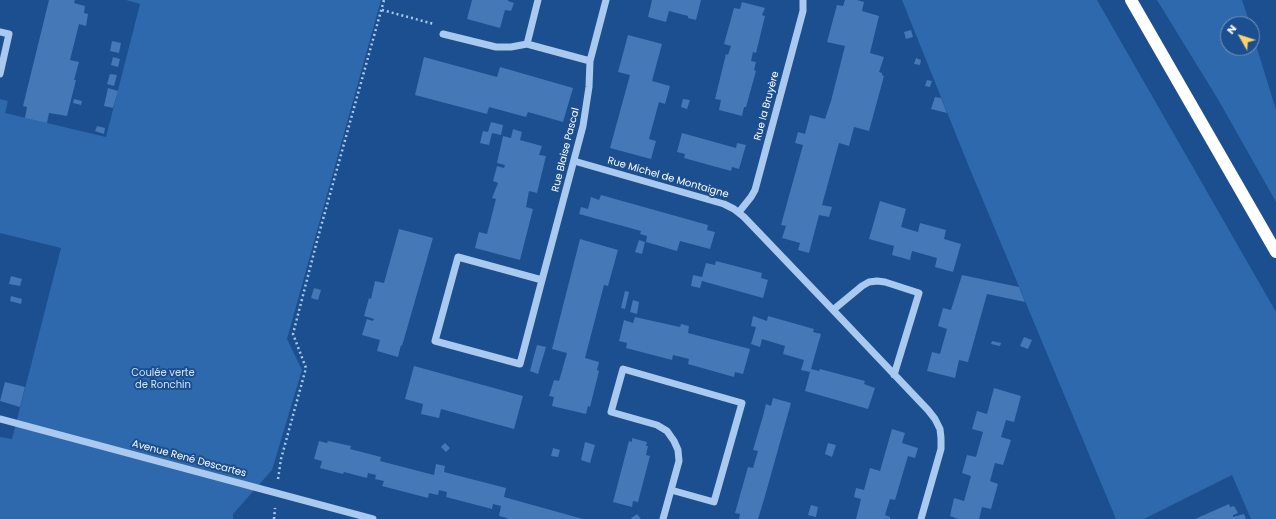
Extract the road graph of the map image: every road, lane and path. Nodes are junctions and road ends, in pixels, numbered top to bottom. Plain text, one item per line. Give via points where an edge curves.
1 (384, 0) edge
2 (538, 0) edge
3 (606, 0) edge
4 (803, 0) edge
5 (1131, 0) edge
6 (382, 10) junction
7 (0, 32) edge
8 (442, 34) joint
9 (527, 44) junction
10 (590, 61) junction
11 (0, 74) edge
12 (574, 161) junction
13 (739, 212) junction
14 (1276, 252) edge
15 (542, 280) junction
16 (833, 310) junction
17 (894, 375) junction
18 (0, 419) edge
19 (671, 490) junction
20 (276, 493) junction
21 (373, 519) edge
22 (663, 519) edge
23 (921, 519) edge

1 - 6 path
2 - 9 street
3 - 10 street, Rue Blaise Pascal
4 - 13 street, Rue la Bruyère via 803,11 755,190
5 - 14 highway
6 - 8 path via 436,25
6 - 20 path via 293,334 306,368 281,459
7 - 11 street via 9,34
8 - 9 street via 496,47
9 - 10 street
10 - 12 street, Rue Blaise Pascal via 583,126
12 - 13 street, Rue Michel de Montaigne via 724,204
12 - 15 street, Rue Blaise Pascal
13 - 16 street, Rue Michel de Montaigne
15 - 15 street, Rue Blaise Pascal via 458,258 435,341 520,364
16 - 17 street, Rue Michel de Montaigne
16 - 17 street via 869,282 885,282 919,293
17 - 23 street, Rue Michel de Montaigne via 940,429 941,449
18 - 20 street, Avenue René Descartes
19 - 19 street via 679,461 674,440 667,431 657,425 611,412 623,369 742,403 714,502
19 - 22 street
20 - 21 street, Avenue René Descartes

